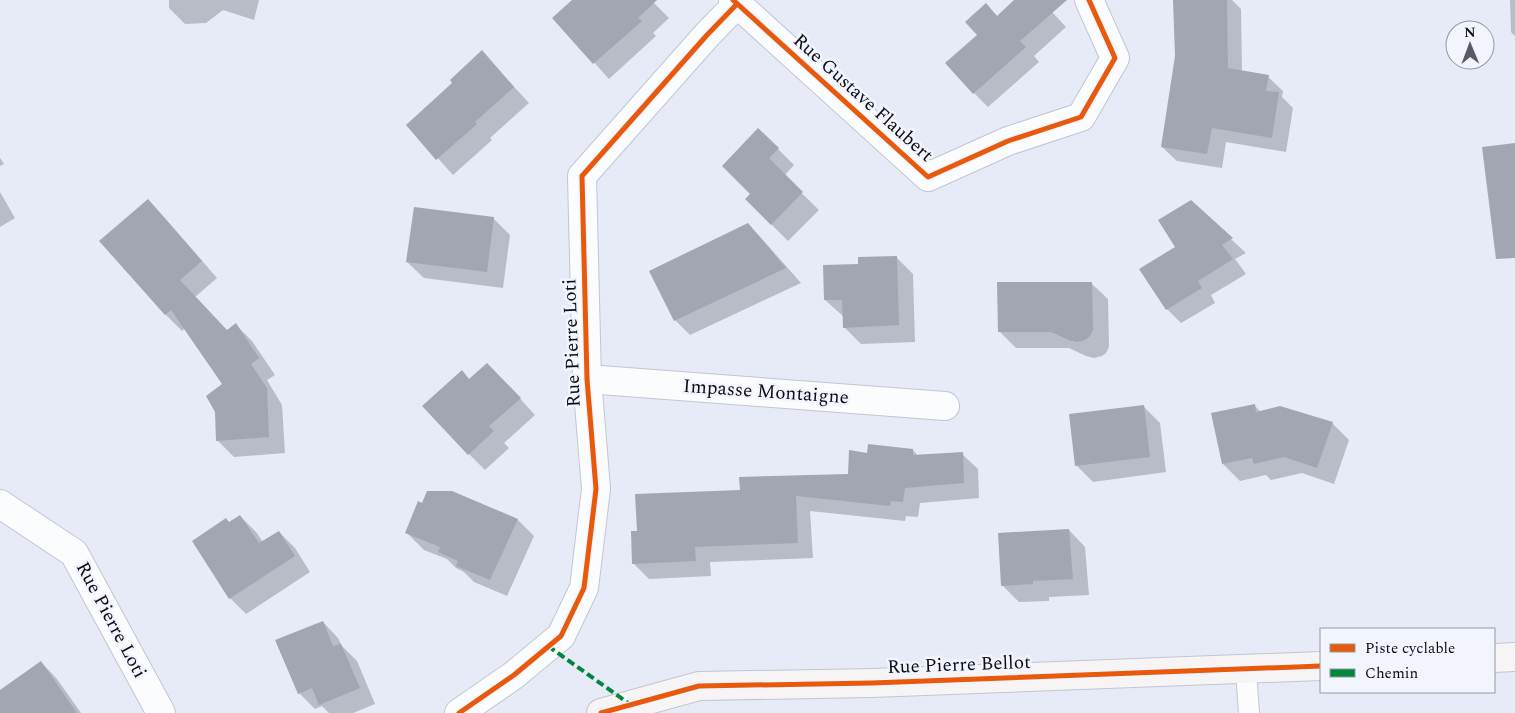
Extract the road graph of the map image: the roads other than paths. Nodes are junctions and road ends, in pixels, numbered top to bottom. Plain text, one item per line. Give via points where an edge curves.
1 (1089, 0) edge
2 (735, 2) edge
3 (587, 379) junction
4 (946, 406) dead end
5 (0, 504) edge
6 (1515, 657) edge
7 (1495, 658) edge
8 (1320, 666) edge
9 (1246, 670) junction
10 (161, 713) edge
11 (459, 713) edge
12 (601, 713) edge
13 (1249, 713) edge

1 - 2 street, Rue Gustave Flaubert via 1115,58 1081,117 1008,141 928,177
2 - 3 street, Rue Pierre Loti via 582,176
3 - 4 street, Impasse Montaigne
3 - 11 street, Rue Pierre Loti via 596,489 584,588 562,636
5 - 10 street, Rue Pierre Loti via 74,553
6 - 7 street
8 - 9 street, Rue Pierre Bellot
9 - 12 street, Rue Pierre Bellot via 699,686
9 - 13 lane

